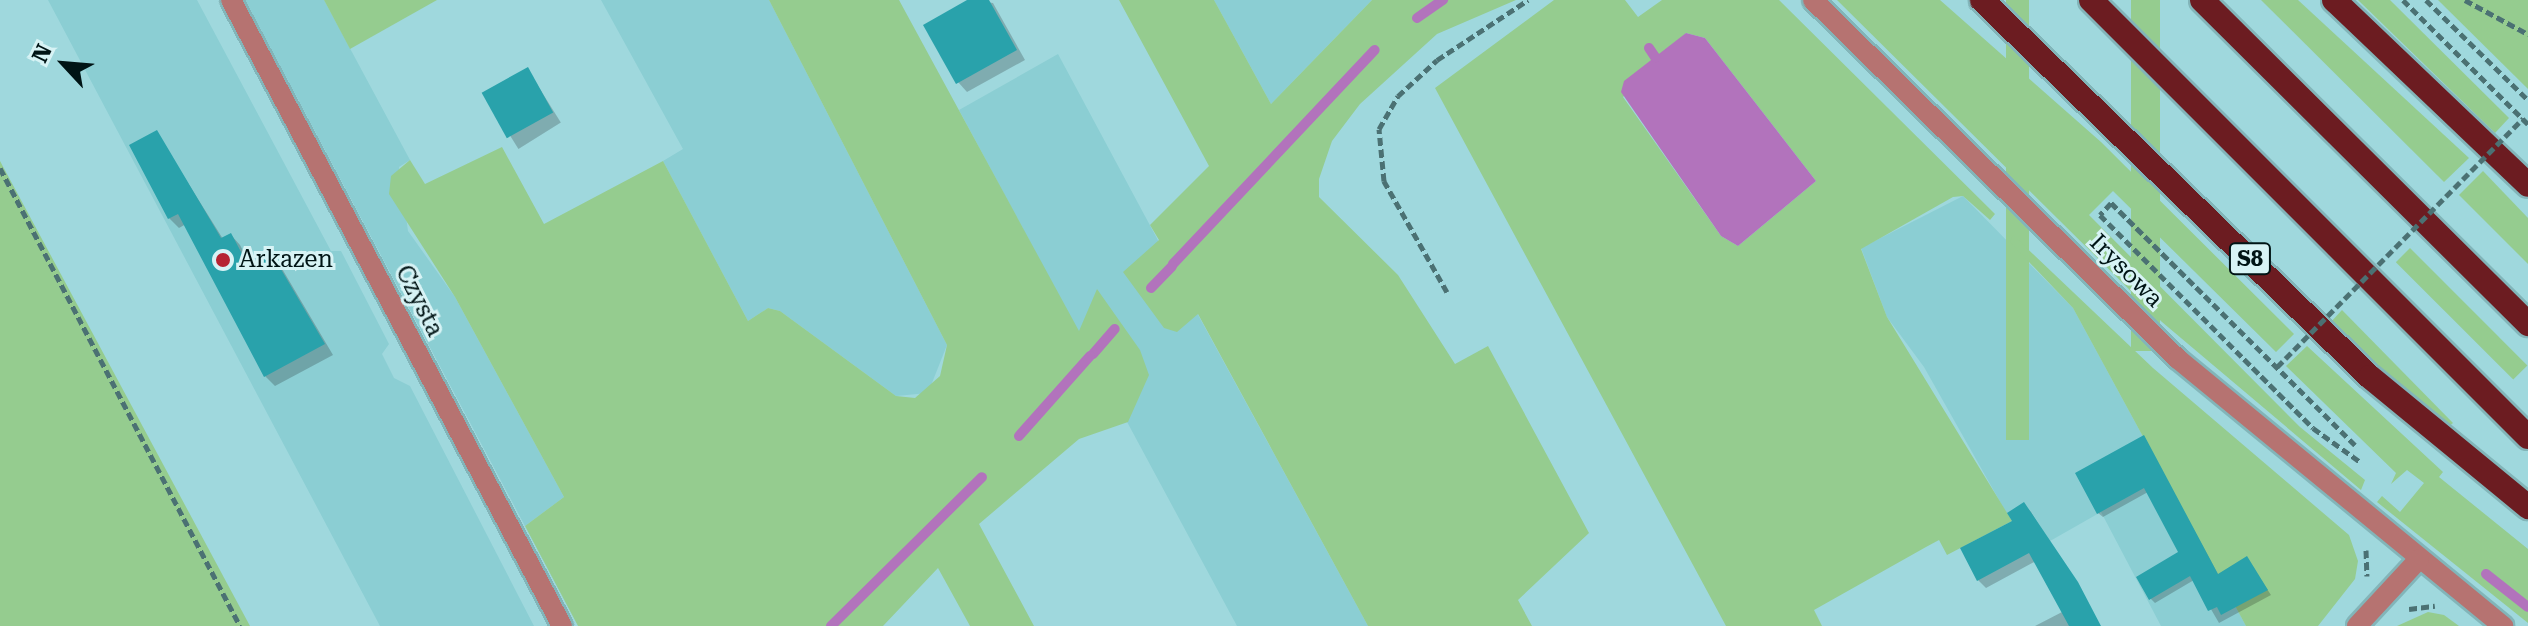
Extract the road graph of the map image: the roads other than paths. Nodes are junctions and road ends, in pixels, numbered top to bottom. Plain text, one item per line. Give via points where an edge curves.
1 (231, 0) edge
2 (1813, 0) edge
3 (1982, 0) edge
4 (2091, 0) edge
5 (2202, 0) edge
6 (2334, 0) edge
7 (2528, 185) edge
8 (2528, 324) edge
9 (2528, 437) edge
10 (2528, 507) edge
11 (2419, 559) junction
12 (562, 626) edge
13 (2357, 626) edge
14 (2503, 626) edge

1 - 12 street, Czysta
2 - 11 street, Irysowa via 2178,359
3 - 10 highway, S8 via 2370,377
4 - 9 highway
5 - 8 highway
6 - 7 highway
11 - 13 street
11 - 14 street, Irysowa

